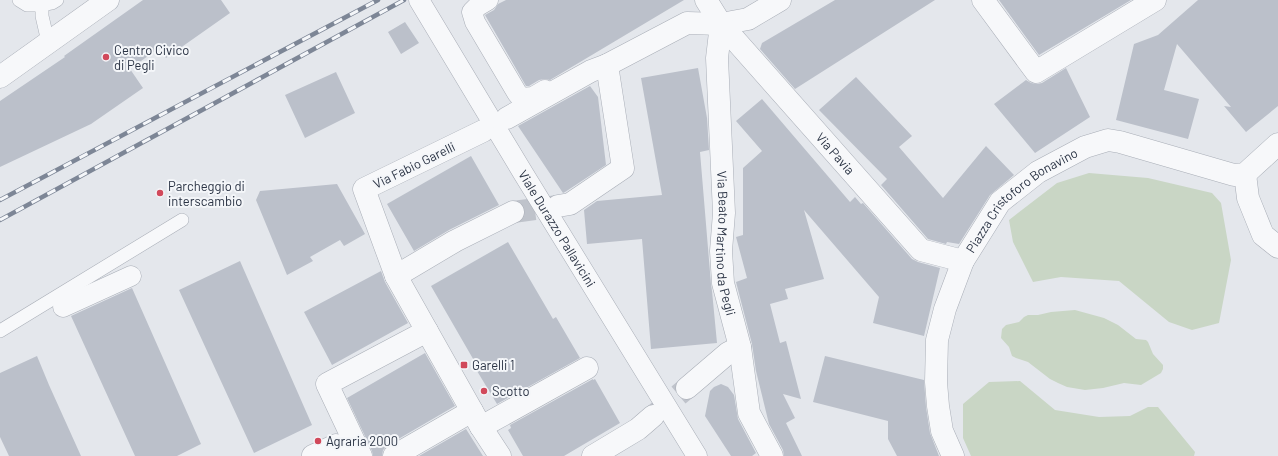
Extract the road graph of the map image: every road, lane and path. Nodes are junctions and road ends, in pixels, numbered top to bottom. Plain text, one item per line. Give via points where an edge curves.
1 (19, 0) edge
2 (57, 0) edge
3 (108, 0) edge
4 (419, 0) edge
5 (488, 0) edge
6 (706, 0) edge
7 (780, 0) edge
8 (983, 0) edge
9 (1155, 0) edge
10 (42, 5) junction
11 (721, 24) junction
12 (48, 42) junction
13 (607, 65) junction
14 (0, 78) edge
15 (507, 118) dead end
16 (483, 131) dead end
17 (1278, 144) edge
18 (1239, 175) junction
19 (558, 206) tunnel mouth
20 (513, 212) tunnel mouth
21 (182, 220) dead end
22 (1278, 247) edge
23 (963, 261) junction
24 (130, 276) dead end
25 (396, 276) junction
26 (63, 307) dead end
27 (0, 331) edge
28 (427, 331) junction
29 (740, 347) junction
30 (587, 368) dead end
31 (686, 388) tunnel mouth
32 (653, 416) tunnel mouth
33 (477, 419) junction
34 (312, 455) dead end
35 (342, 456) edge
36 (361, 456) edge
37 (394, 456) edge
38 (500, 456) edge
39 (593, 456) edge
40 (697, 456) edge
41 (772, 456) edge
42 (953, 456) edge

1 - 10 lane via 27,5
2 - 10 lane
3 - 12 street
4 - 40 street, Viale Durazzo Pallavicini
5 - 13 street via 472,12 475,22 521,98 533,97 594,61
6 - 11 street, Via Pavia
7 - 11 street via 748,19
8 - 9 street via 1036,72
10 - 12 lane
11 - 13 street via 687,24
11 - 23 street, Via Pavia via 921,250
11 - 29 street, Via Beato Martino da Pegli via 717,58 724,213 721,251 723,283
12 - 14 street
13 - 15 street via 591,71
13 - 19 street via 623,168 570,204
16 - 25 street, Via Fabio Garelli via 364,189
17 - 18 street
18 - 22 street via 1264,235
18 - 23 street, Piazza Cristoforo Bonavino via 1120,142 1108,140 1085,147 1038,172 1000,202
20 - 25 street via 455,241
21 - 27 lane
23 - 42 street, Piazza Cristoforo Bonavino via 944,309 937,340 938,406 942,431
24 - 26 street
25 - 28 street, Via Fabio Garelli
28 - 33 street, Via Fabio Garelli
28 - 36 street via 326,384
29 - 31 street
29 - 41 street, Via Beato Martino da Pegli via 749,413
30 - 33 street
32 - 39 street via 638,429
33 - 37 street
33 - 38 street, Via Fabio Garelli
34 - 35 street via 336,444

